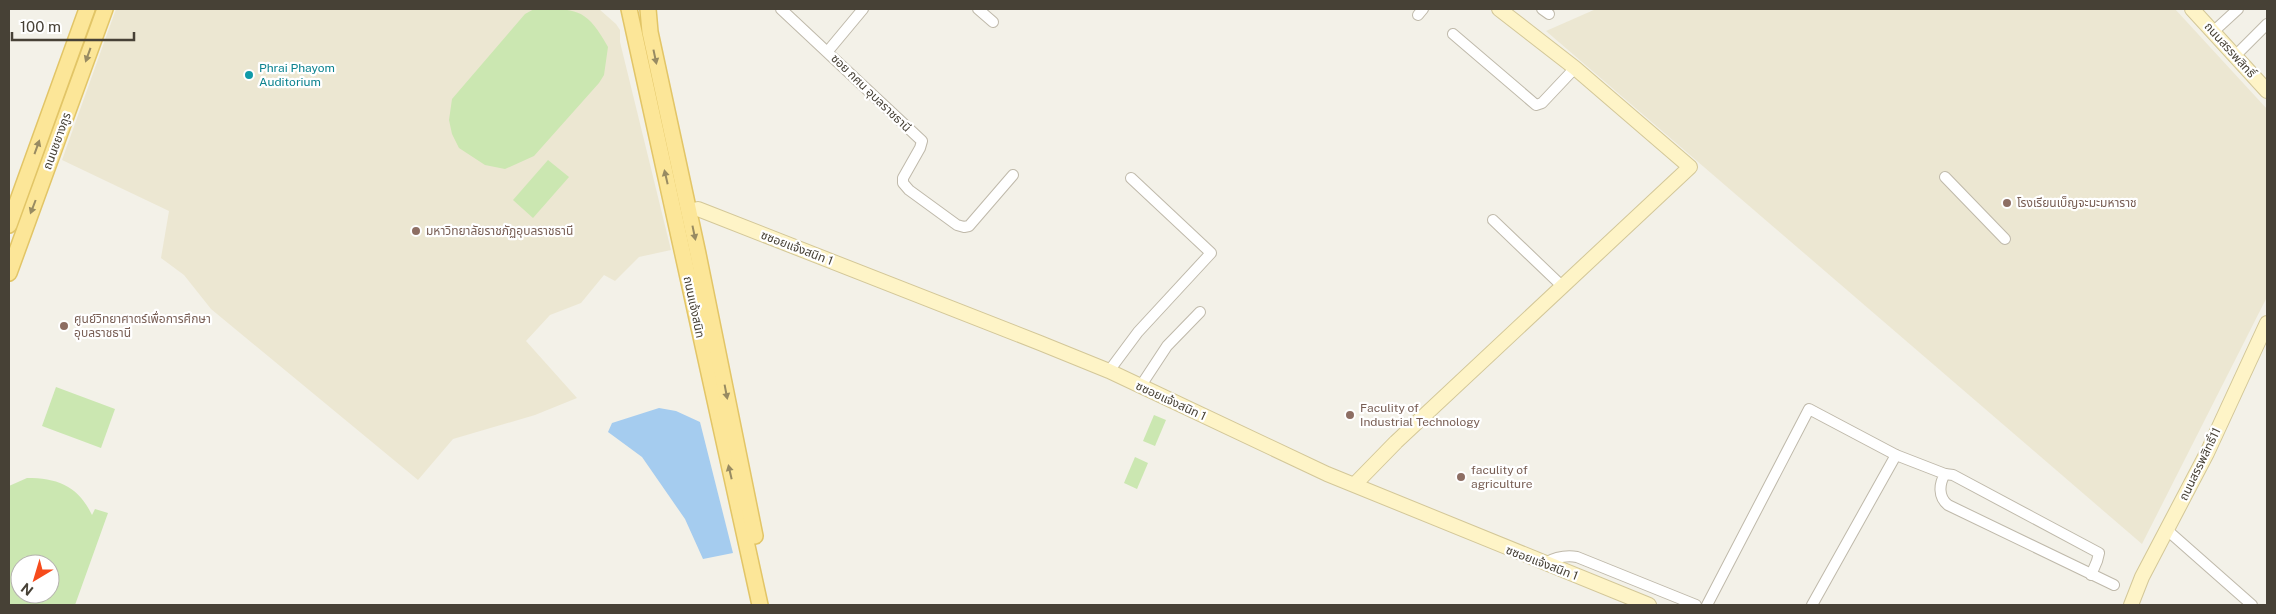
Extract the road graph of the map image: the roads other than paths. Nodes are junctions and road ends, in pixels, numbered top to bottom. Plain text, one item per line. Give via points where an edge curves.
1 (87, 9) edge
2 (104, 9) edge
3 (629, 9) edge
4 (648, 9) edge
5 (862, 9) edge
6 (978, 9) edge
7 (1500, 9) edge
8 (2192, 9) edge
9 (2238, 9) edge
10 (787, 10) edge
11 (993, 22) dead end
12 (2267, 24) edge
13 (2214, 31) junction
14 (1453, 34) dead end
15 (828, 51) junction
16 (2235, 56) junction
17 (1575, 68) junction
18 (2267, 90) edge
19 (1012, 174) dead end
20 (1945, 177) dead end
21 (1131, 178) dead end
22 (689, 211) junction
23 (1493, 220) dead end
24 (9, 226) edge
25 (2005, 239) dead end
26 (9, 273) edge
27 (1563, 287) junction
28 (1200, 312) dead end
29 (2267, 322) edge
30 (1109, 371) junction
31 (1140, 387) junction
32 (1896, 455) junction
33 (1945, 474) junction
34 (1354, 484) junction
35 (2167, 530) junction
36 (1545, 563) junction
37 (2090, 575) junction
38 (2114, 585) dead end
39 (1627, 601) edge
40 (760, 605) edge
41 (769, 605) edge
42 (1649, 605) edge
43 (1696, 605) edge
44 (1707, 605) edge
45 (1812, 605) edge
46 (2131, 605) edge
47 (2252, 605) edge

24 -> 1 main road, ถนนชยางกูร
2 -> 26 main road, ถนนชยางกูร
40 -> 3 main road, ถนนแจ้งสนิท
4 -> 22 main road, ถนนแจ้งสนิท via 650,32
5 - 15 street
6 - 11 street
7 - 17 street
8 - 13 street, ถนนสรรพสิทธิ์
9 - 13 street
10 - 15 street, ซอย กศน อุบลราชธานี
12 - 16 street
13 - 16 street, ถนนสรรพสิทธิ์
14 - 17 street via 1536,105 1542,104
15 - 19 street, ซอย กศน อุบลราชธานี via 922,141 903,183 957,225 969,226
16 - 18 street, ถนนสรรพสิทธิ์
17 - 27 street via 1690,167
20 - 25 street
21 - 30 street via 1211,252 1138,332
22 - 30 street, ซซอยแจ้งสนิท 1 via 698,209
22 -> 41 main road, ถนนแจ้งสนิท
23 - 27 street
27 - 34 street
28 - 31 street via 1166,346
29 - 35 street, ถนนสรรพสิทธิ์11
30 - 31 street, ซซอยแจ้งสนิท 1
31 - 34 street, ซซอยแจ้งสนิท 1
32 - 33 street
32 - 44 street via 1809,410
32 - 45 street
33 - 37 street via 1941,481 1942,501
33 - 37 street via 1953,475 2099,553
34 - 36 street, ซซอยแจ้งสนิท 1
35 - 46 street, ถนนสรรพสิทธิ์11
35 - 47 street
36 - 39 street, ซซอยแจ้งสนิท 1
36 - 43 street via 1568,555 1577,557
37 - 38 street
39 - 42 street, ซซอยแจ้งสนิท 1

